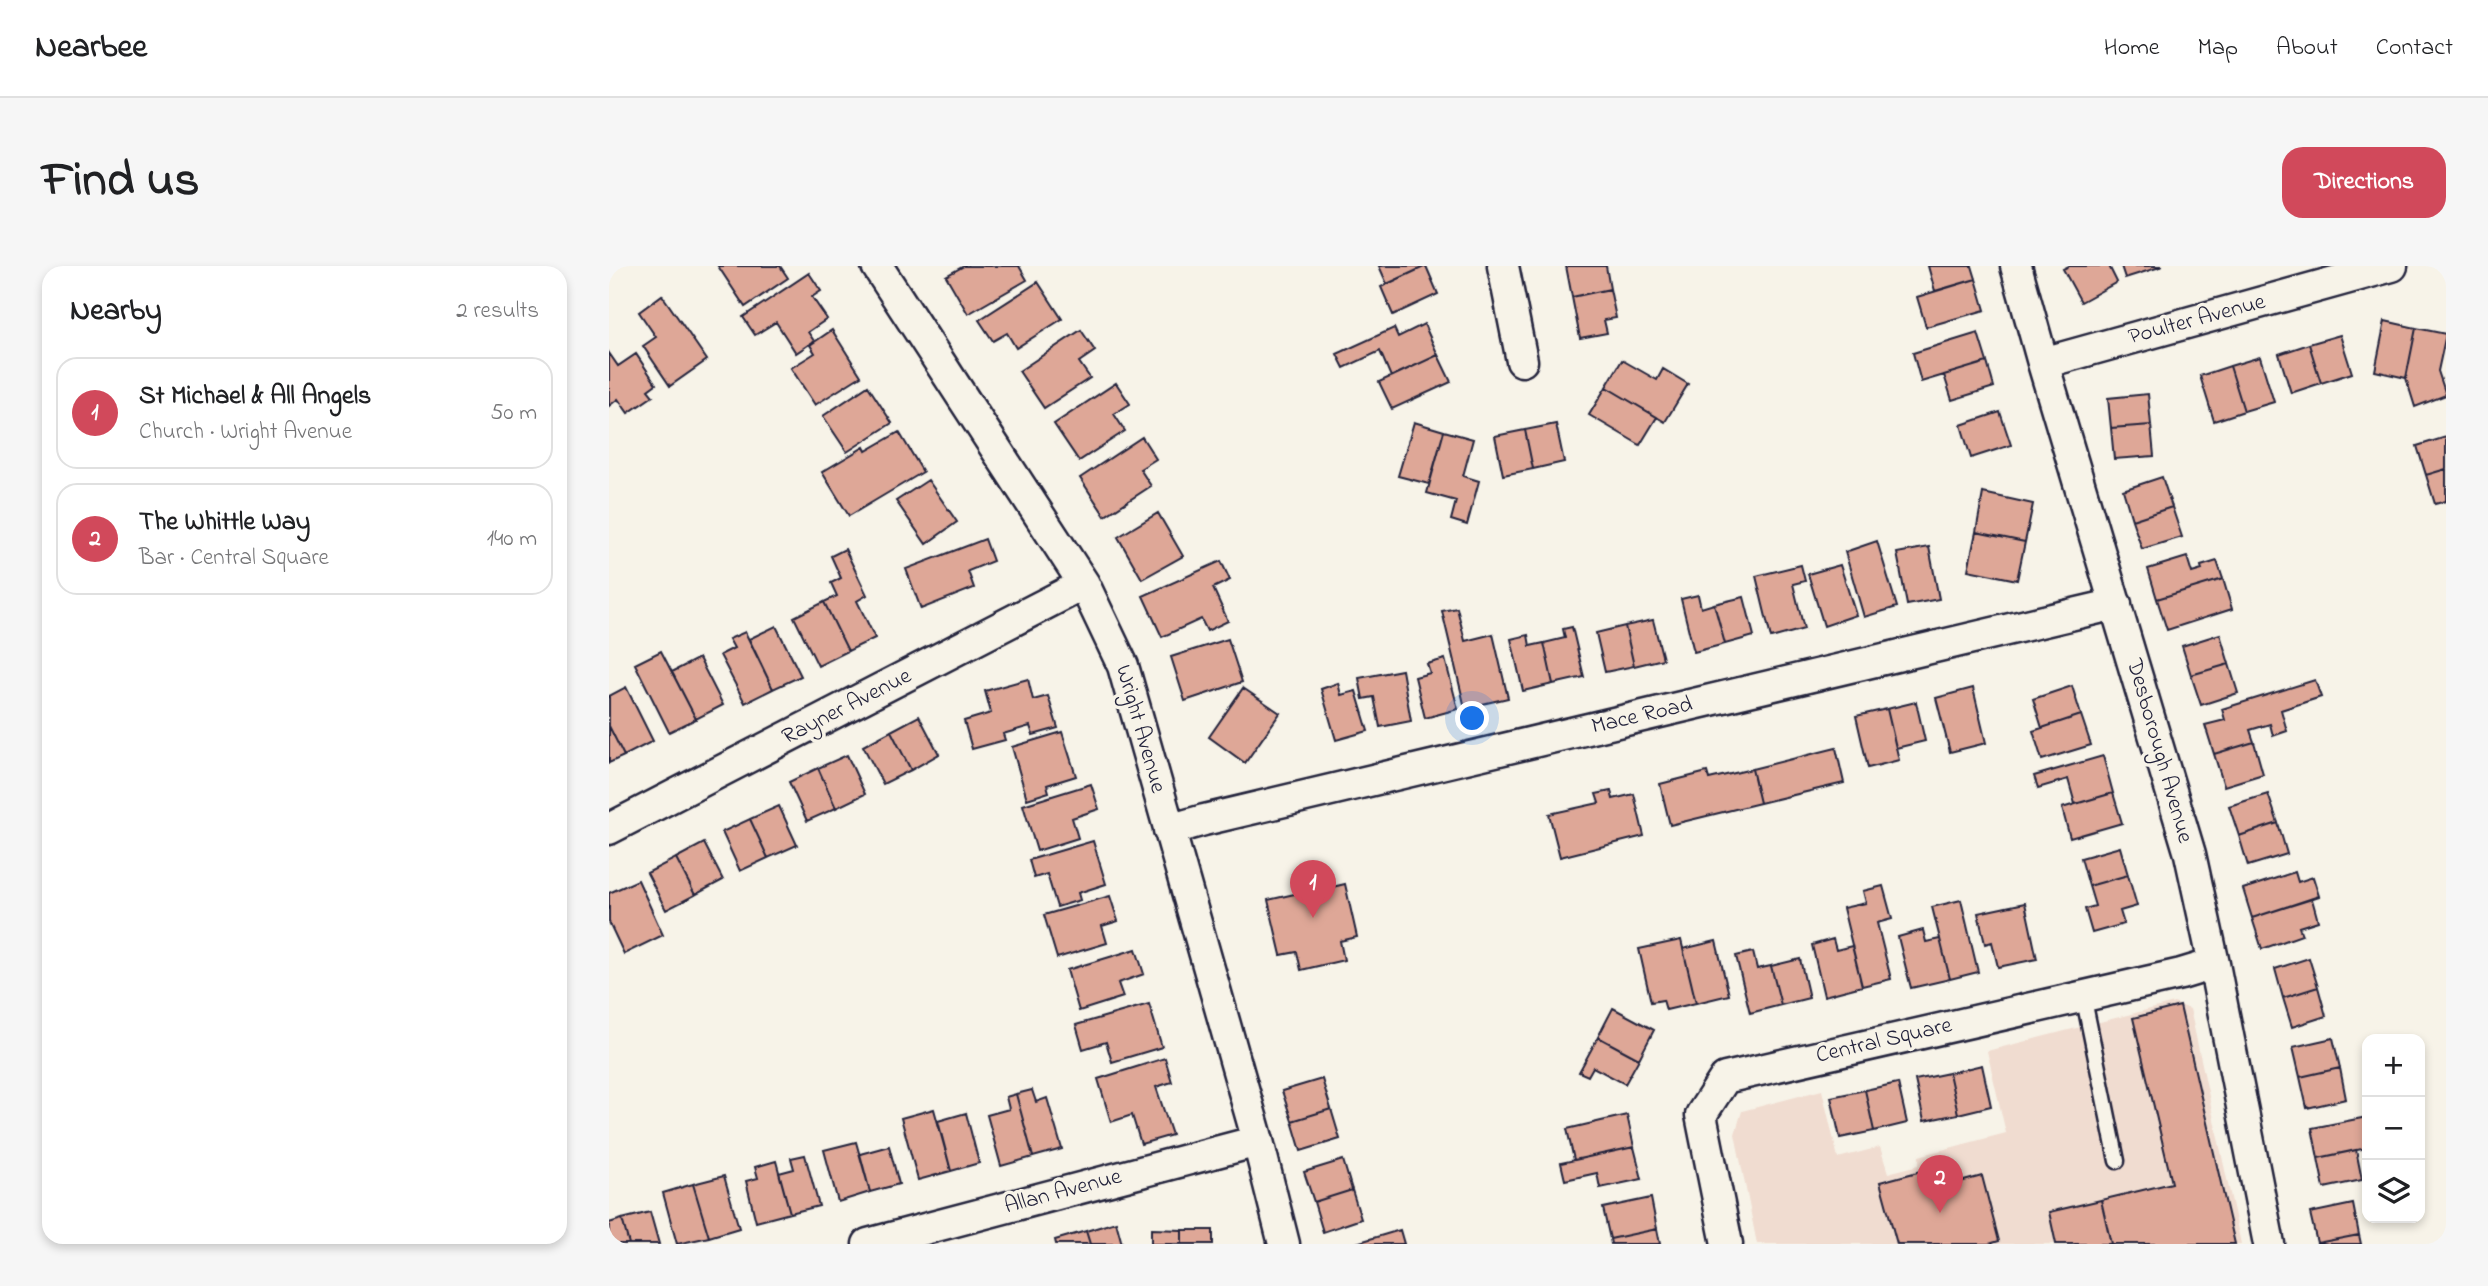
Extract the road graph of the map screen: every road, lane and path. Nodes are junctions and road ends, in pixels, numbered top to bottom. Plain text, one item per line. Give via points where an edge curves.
1 (877, 266) edge
2 (1503, 266) edge
3 (2016, 266) edge
4 (2392, 266) edge
5 (1522, 360) dead end
6 (2043, 363) junction
7 (1084, 584) junction
8 (2116, 604) junction
9 (609, 829) edge
10 (1169, 830) junction
11 (2214, 964) junction
12 (2083, 995) junction
13 (1258, 1141) junction
14 (2117, 1161) dead end
15 (868, 1244) edge
16 (1284, 1244) edge
17 (1727, 1244) edge
18 (2269, 1244) edge

1 - 7 street, Wright Avenue
2 - 5 street
3 - 6 street, Desborough Avenue
4 - 6 street, Poulter Avenue
6 - 8 street, Desborough Avenue
7 - 9 street, Rayner Avenue
7 - 10 street, Wright Avenue via 1123,667
8 - 10 street, Mace Road
8 - 11 street, Desborough Avenue via 2190,854
10 - 13 street, Wright Avenue
11 - 12 street, Central Square
11 - 18 street, Desborough Avenue
12 - 14 lane
12 - 17 street, Central Square via 1725,1078 1701,1115
13 - 15 street, Allan Avenue
13 - 16 street, Wright Avenue

